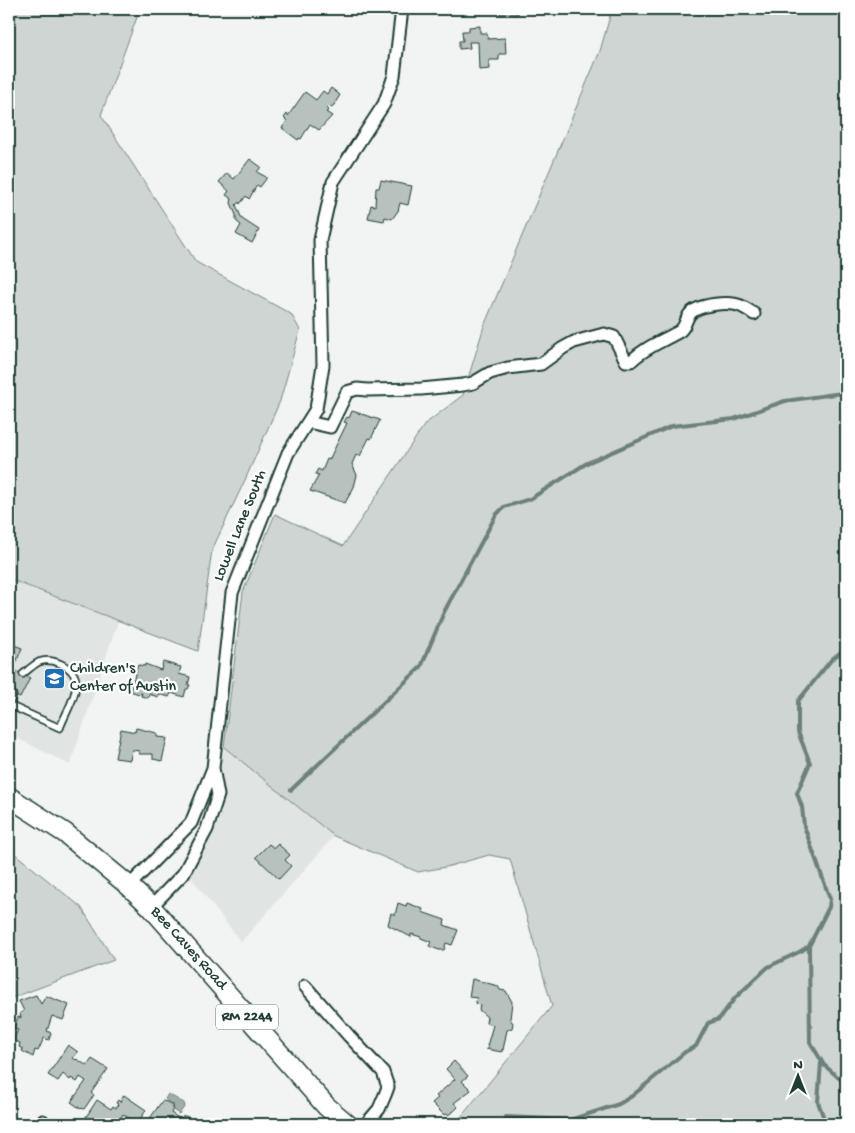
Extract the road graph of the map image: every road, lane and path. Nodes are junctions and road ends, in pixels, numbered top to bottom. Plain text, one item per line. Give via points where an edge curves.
1 (402, 9) edge
2 (754, 314) dead end
3 (308, 422) junction
4 (23, 674) dead end
5 (13, 695) dead end
6 (9, 705) edge
7 (213, 768) junction
8 (9, 797) edge
9 (129, 886) junction
10 (150, 907) junction
11 (305, 986) dead end
12 (346, 1124) edge
13 (366, 1124) edge

1 - 3 street, Lowell Lane South via 394,76 384,104 332,182 320,240 323,365 316,409
2 - 3 street via 740,305 729,303 696,309 689,315 684,328 631,361 626,361 614,337 604,334 574,342 541,364 508,368 463,385 357,389 347,392 330,427
3 - 7 street, Lowell Lane South via 288,453 232,593
4 - 6 lane via 40,662 52,661 74,674 75,691 60,728
5 - 6 lane
7 - 9 street, Lowell Lane South via 190,823
7 - 10 street, Lowell Lane South via 218,795 207,829 183,874
8 - 9 main road, Bee Caves Road / RM 2244 via 65,833
9 - 10 main road, Bee Caves Road / RM 2244
10 - 12 main road, Bee Caves Road / RM 2244 via 326,1106
11 - 13 street via 384,1072 388,1087 379,1109

